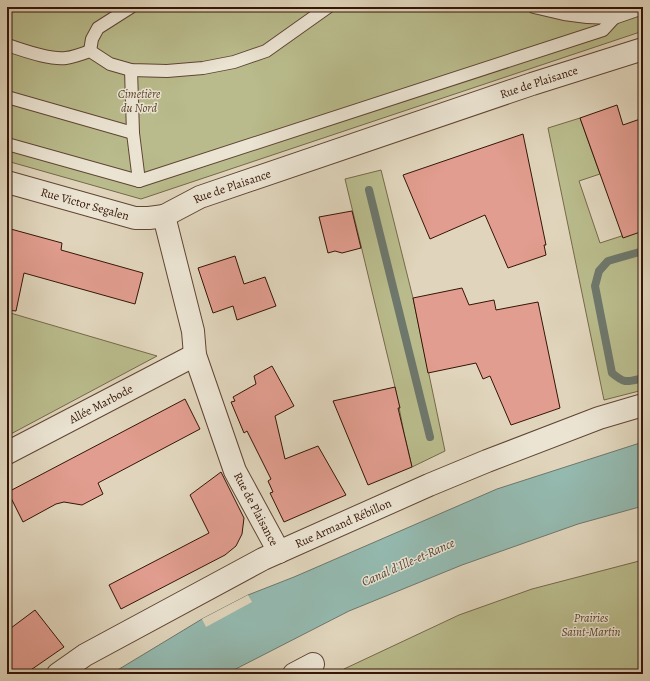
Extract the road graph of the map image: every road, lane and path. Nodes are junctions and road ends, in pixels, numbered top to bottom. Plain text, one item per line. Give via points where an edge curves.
1 (131, 7) edge
2 (328, 7) edge
3 (534, 7) edge
4 (643, 8) edge
5 (614, 18) junction
6 (7, 45) edge
7 (643, 49) edge
8 (90, 51) junction
9 (131, 70) junction
10 (7, 97) edge
11 (133, 133) junction
12 (7, 144) edge
13 (138, 181) junction
14 (7, 182) edge
15 (164, 216) junction
16 (195, 354) junction
17 (643, 405) edge
18 (7, 452) edge
19 (278, 552) junction
20 (58, 674) edge

1 - 8 lane via 98,28 92,39
2 - 9 lane via 266,51 234,62 167,71
3 - 5 lane via 587,17
4 - 5 lane
5 - 13 lane via 603,30
6 - 8 lane via 36,54 65,58
7 - 15 street, Rue de Plaisance via 200,197
8 - 9 lane via 110,64
9 - 11 lane
10 - 11 lane
11 - 13 lane
12 - 13 lane
14 - 15 street, Rue Victor Segalen via 134,218
15 - 16 street, Rue de Plaisance via 194,331
16 - 18 street, Allée Marbode
16 - 19 street, Rue de Plaisance via 235,471
17 - 19 street, Rue Armand Rébillon via 599,418 487,461
19 - 20 street, Rue Armand Rébillon via 85,655

